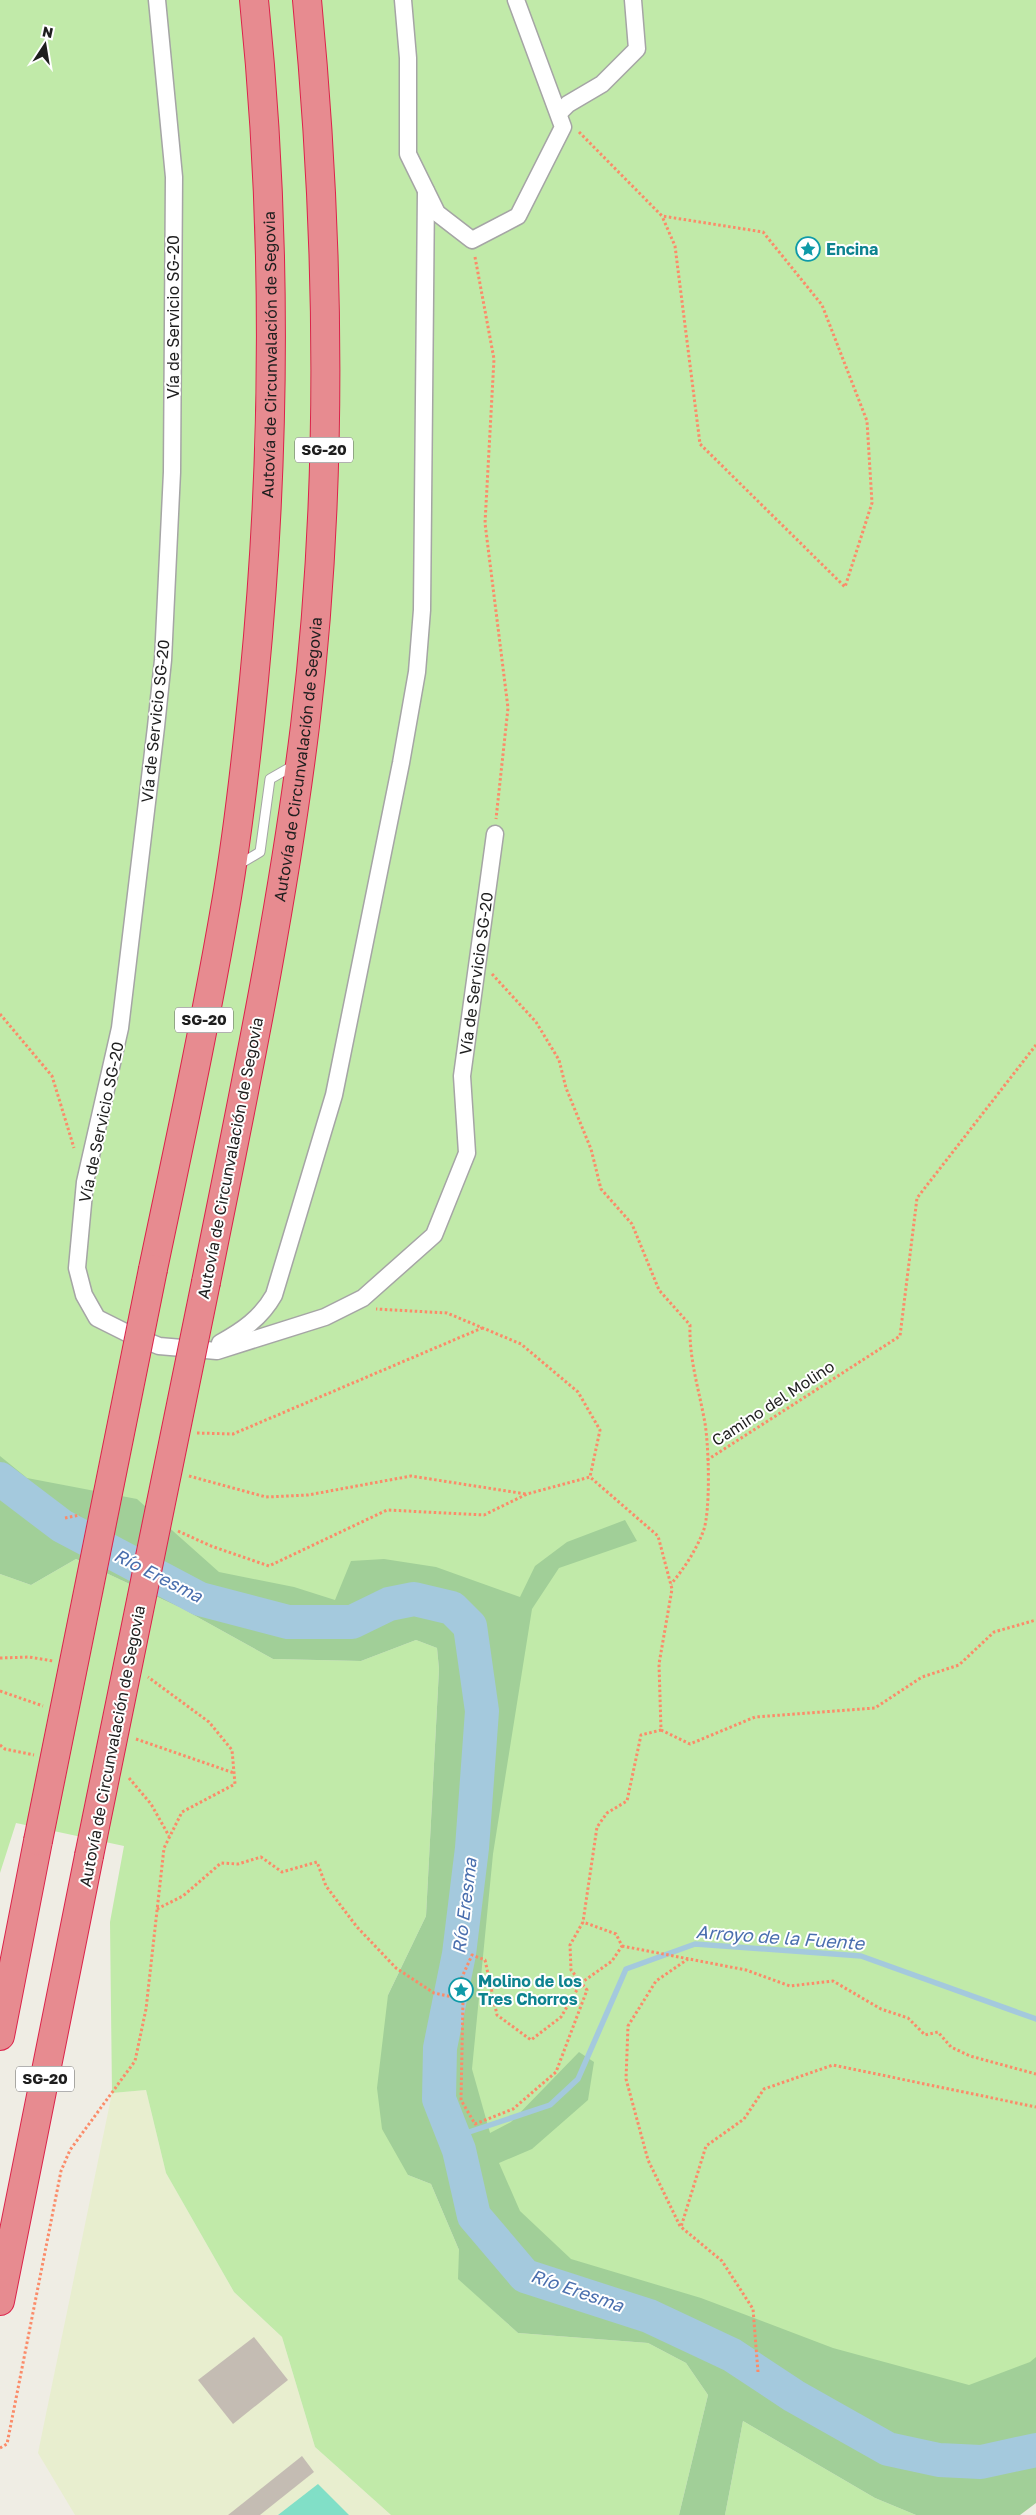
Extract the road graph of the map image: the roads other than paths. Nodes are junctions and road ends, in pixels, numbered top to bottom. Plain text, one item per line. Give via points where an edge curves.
1 (157, 0) edge
2 (254, 0) edge
3 (307, 0) edge
4 (403, 0) edge
5 (516, 0) edge
6 (633, 0) edge
7 (560, 112) junction
8 (426, 191) junction
9 (300, 761) junction
10 (495, 834) road end
11 (231, 869) junction
12 (206, 1350) junction
13 (0, 2036) edge
14 (0, 2301) edge

1 - 12 street, Vía de Servicio SG-20 via 174,177 172,472 163,660 120,1028 85,1182 77,1268 84,1295 97,1318 159,1346
2 - 11 highway, Autovía de Circunvalación de Segovia / SG-20 via 270,218 268,483 260,614
3 - 9 highway, Autovía de Circunvalación de Segovia / SG-20 via 322,180 325,391 317,583
4 - 8 street via 408,58 408,154
5 - 7 street
6 - 7 street via 637,49 602,84
7 - 8 street via 564,127 518,216 472,240 437,213
8 - 12 street via 422,610 417,672 401,763 334,1095 274,1295 251,1324
9 - 11 lane via 270,779 260,852
9 - 14 highway, Autovía de Circunvalación de Segovia / SG-20, bridge via 281,898
10 - 12 street, Vía de Servicio SG-20 via 462,1076 467,1153 434,1235 363,1298 325,1317 217,1351
11 - 13 highway, Autovía de Circunvalación de Segovia / SG-20, bridge via 199,1048

